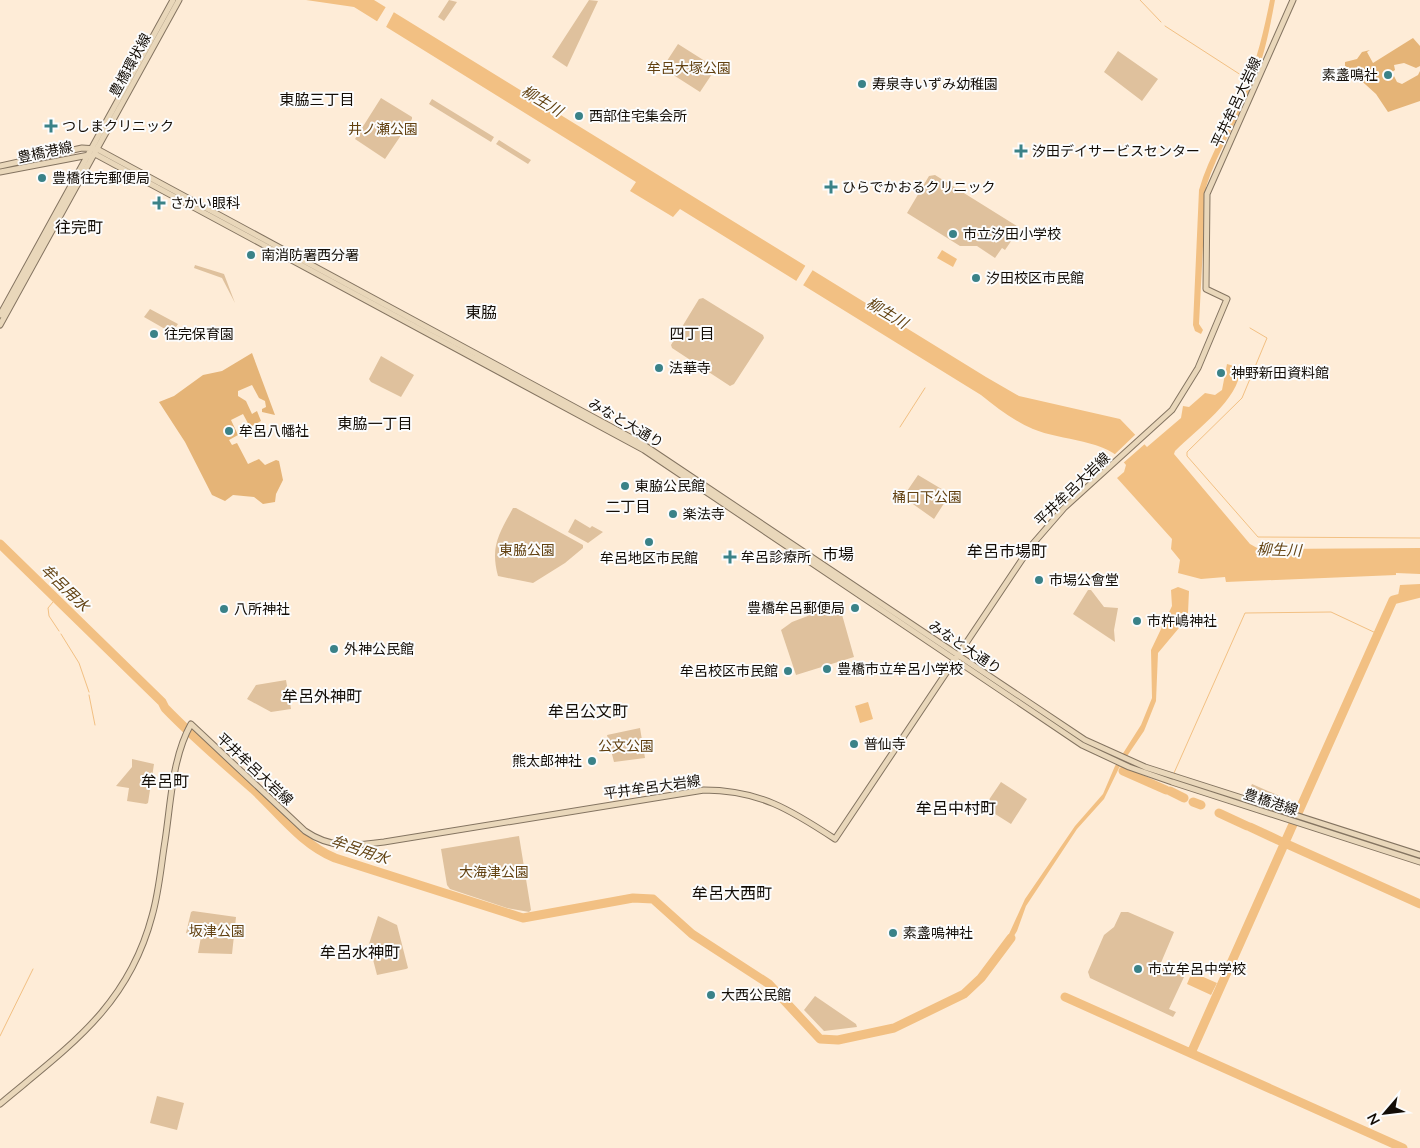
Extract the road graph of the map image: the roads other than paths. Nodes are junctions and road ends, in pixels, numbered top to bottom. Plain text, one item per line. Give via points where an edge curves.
1 (173, 0) edge
2 (179, 0) edge
3 (1293, 0) edge
4 (94, 150) junction
5 (88, 155) junction
6 (0, 166) edge
7 (0, 172) edge
8 (0, 315) edge
9 (0, 325) edge
10 (956, 658) junction
11 (1121, 761) joint
12 (1296, 819) junction
13 (1420, 856) edge
14 (1420, 862) edge
15 (0, 1104) edge

1 - 4 main road, 豊橋環状線
2 - 4 main road, 豊橋環状線
3 - 10 main road, 平井牟呂大岩線 via 1208,194 1206,289 1227,299 1200,362 1172,410 1064,508 1031,546
4 - 5 main road, 豊橋港線
4 - 6 main road, 豊橋港線 via 82,148
4 - 9 main road, 豊橋環状線
4 - 10 main road, みなと大通り via 644,450
5 - 7 main road, 豊橋港線
5 - 8 main road
10 - 11 main road, みなと大通り via 1077,742
10 - 15 main road, 平井牟呂大岩線 via 835,839 778,804 739,792 704,790 355,846 331,844 305,831 191,724 176,766 153,914 134,967 95,1022
11 - 12 main road, 豊橋港線
12 - 13 main road, 豊橋港線
12 - 14 main road, 豊橋港線

